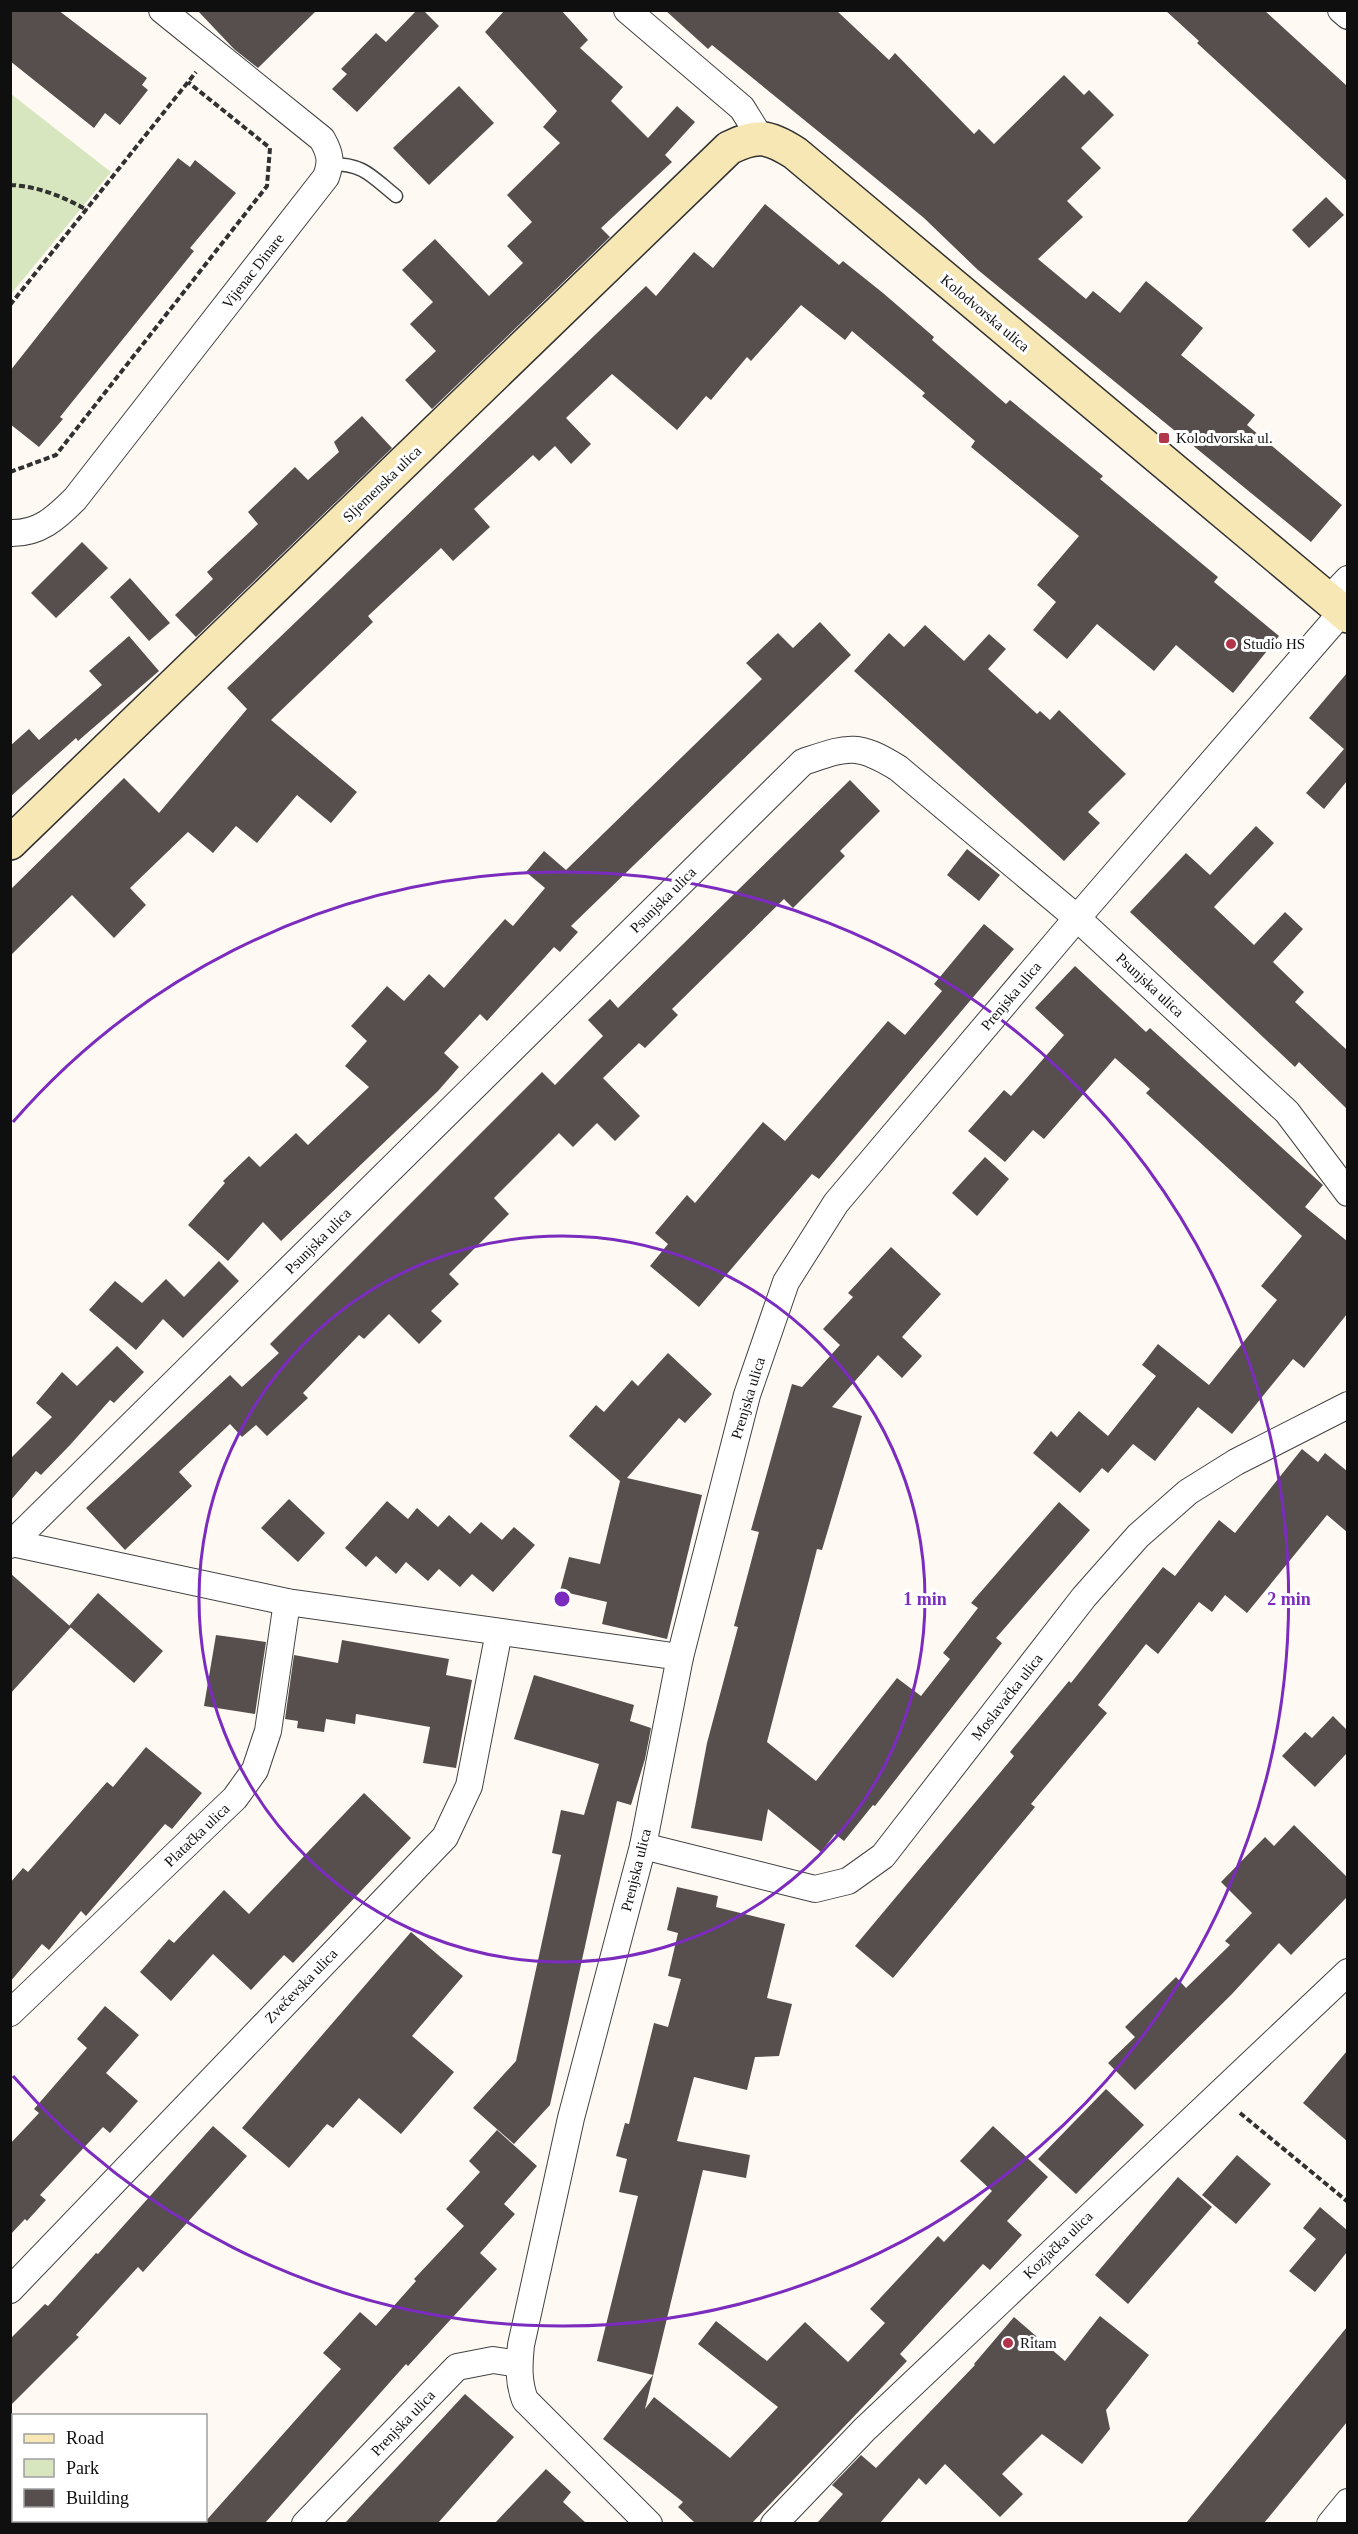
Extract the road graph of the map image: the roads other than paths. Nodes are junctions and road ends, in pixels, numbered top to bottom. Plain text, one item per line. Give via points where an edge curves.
1 (162, 10) edge
2 (627, 10) edge
3 (1341, 10) edge
4 (1347, 16) edge
5 (760, 137) junction
6 (331, 164) junction
7 (396, 196) dead end
8 (10, 533) edge
9 (1341, 602) edge
10 (10, 843) edge
11 (1077, 918) junction
12 (1347, 1193) edge
13 (1347, 1405) edge
14 (11, 1544) edge
15 (287, 1602) junction
16 (499, 1632) junction
17 (680, 1657) junction
18 (643, 1845) junction
19 (1347, 1972) edge
20 (10, 2013) edge
21 (10, 2290) edge
22 (519, 2364) junction
23 (1347, 2502) edge
24 (305, 2523) edge
25 (649, 2523) edge
26 (774, 2523) edge
27 (1330, 2523) edge

1 - 6 street via 322,139 330,152
2 - 5 street via 742,108
3 - 4 street
5 - 9 street, Kolodvorska ulica via 780,142 795,153
5 - 10 street, Sljemenska ulica via 729,148
6 - 7 lane via 363,169
6 - 8 street, Vijenac Dinare via 326,177 75,499 36,531
9 - 11 street, Prenjska ulica
11 - 12 street, Psunjska ulica via 1287,1112
11 - 14 street, Psunjska ulica via 898,768 874,753 844,748 803,762
11 - 17 street, Prenjska ulica via 836,1203 786,1282 747,1395
13 - 18 street, Moslavačka ulica via 1226,1468 1188,1492 1138,1536 1084,1597 883,1856 848,1881 815,1889
14 - 15 street
15 - 16 street
15 - 20 street, Platačka ulica via 268,1731 255,1770 235,1798
16 - 17 street
16 - 21 street, Zvečevska ulica via 469,1786 445,1837
17 - 18 street, Prenjska ulica
18 - 22 street, Prenjska ulica via 571,2118
19 - 26 street, Kozjačka ulica via 864,2430
22 - 24 street, Prenjska ulica via 493,2360 457,2367
22 - 25 street, Prenjska ulica via 519,2383 525,2400
23 - 27 street

